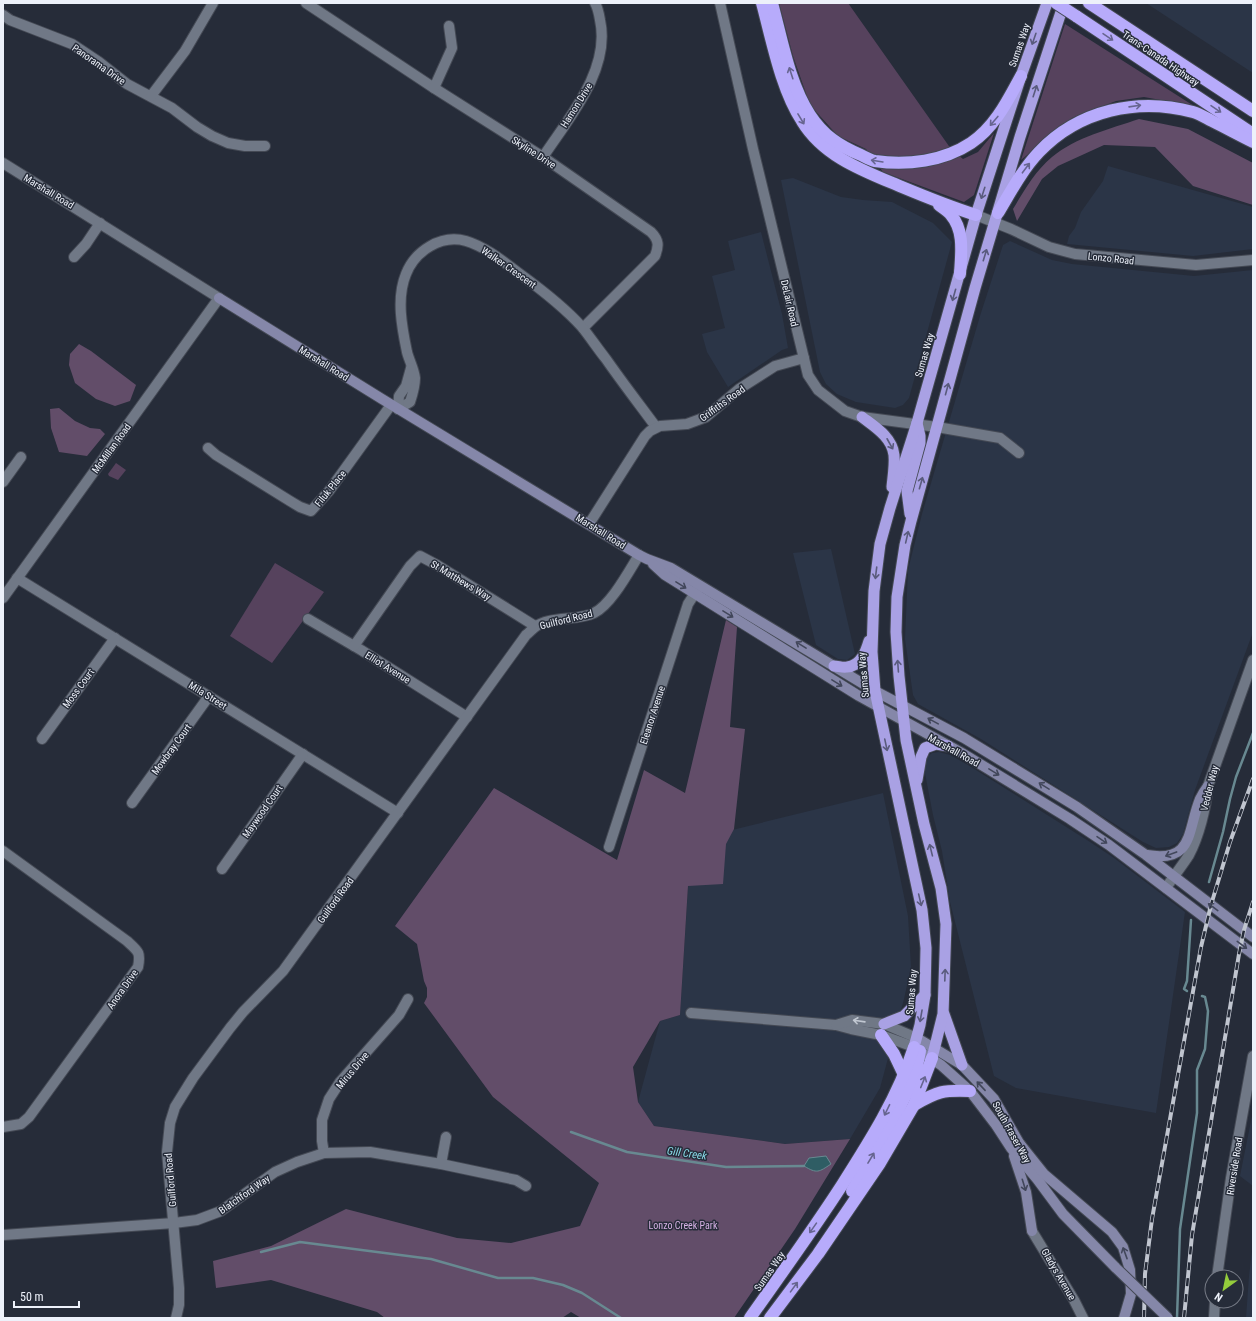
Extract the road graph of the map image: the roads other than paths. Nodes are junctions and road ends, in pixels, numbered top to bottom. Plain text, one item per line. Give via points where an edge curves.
1 (213, 3) edge
2 (308, 3) edge
3 (594, 3) edge
4 (720, 3) edge
5 (762, 3) edge
6 (772, 3) edge
7 (1047, 3) edge
8 (1056, 3) edge
9 (1064, 3) edge
10 (1089, 3) edge
11 (3, 15) edge
12 (449, 26) dead end
13 (1021, 76) junction
14 (434, 88) junction
15 (151, 96) junction
16 (1253, 111) edge
17 (1253, 134) edge
18 (1253, 142) edge
19 (265, 146) dead end
20 (543, 157) junction
21 (3, 163) edge
22 (934, 200) junction
23 (976, 215) junction
24 (996, 218) junction
25 (100, 223) junction
26 (74, 257) dead end
27 (1253, 260) edge
28 (960, 274) junction
29 (219, 298) junction
30 (582, 328) junction
31 (804, 358) junction
32 (395, 407) junction
33 (862, 417) junction
34 (916, 423) junction
35 (656, 427) junction
36 (937, 427) junction
37 (208, 448) dead end
38 (1019, 453) dead end
39 (21, 457) dead end
40 (3, 482) edge
41 (890, 508) junction
42 (911, 521) junction
43 (589, 524) junction
44 (643, 557) junction
45 (17, 578) junction
46 (697, 589) junction
47 (3, 598) edge
48 (308, 619) dead end
49 (535, 626) junction
50 (872, 630) junction
51 (116, 638) junction
52 (354, 646) junction
53 (1253, 660) edge
54 (834, 666) junction
55 (875, 691) junction
56 (209, 696) junction
57 (902, 705) junction
58 (878, 707) junction
59 (467, 717) junction
60 (904, 722) junction
61 (42, 739) dead end
62 (948, 746) junction
63 (303, 754) junction
64 (916, 784) junction
65 (1208, 786) junction
66 (132, 802) dead end
67 (398, 813) junction
68 (609, 847) dead end
69 (3, 851) edge
70 (1146, 855) junction
71 (222, 869) dead end
72 (1174, 876) junction
73 (1166, 888) junction
74 (1249, 930) edge
75 (1253, 937) edge
76 (1253, 954) edge
77 (925, 994) junction
78 (408, 999) dead end
79 (691, 1013) dead end
80 (943, 1014) junction
81 (882, 1029) junction
82 (917, 1045) junction
83 (933, 1053) junction
84 (1253, 1056) edge
85 (962, 1065) junction
86 (904, 1075) junction
87 (970, 1091) junction
88 (914, 1105) junction
89 (3, 1126) edge
90 (446, 1137) dead end
91 (1015, 1146) junction
92 (324, 1153) junction
93 (441, 1164) junction
94 (526, 1186) dead end
95 (174, 1223) junction
96 (1032, 1231) joint
97 (3, 1236) edge
98 (818, 1254) junction
99 (1218, 1269) edge
100 (176, 1318) edge
101 (750, 1318) edge
102 (770, 1318) edge
103 (1083, 1318) edge
104 (1124, 1318) edge
105 (1168, 1318) edge

1 - 15 street via 185,51
2 - 14 street, Skyline Drive
3 - 20 street, Hamon Drive via 602,29 601,50 594,76
4 - 31 street, DeLair Road
5 -> 22 highway via 786,89 802,122 813,135 827,150 848,164
13 -> 6 highway via 1003,110 971,143 927,161 873,161 843,148 824,133 810,114 796,87
7 -> 13 highway, Sumas Way
8 -> 17 highway, Trans-Canada Highway, bridge
24 -> 9 highway
10 - 16 highway, Trans-Canada Highway
11 - 15 street, Panorama Drive via 72,44 127,84
12 - 14 street via 452,48
13 -> 23 highway, Sumas Way
14 - 20 street, Skyline Drive
15 - 19 street, Panorama Drive via 212,136 228,143
24 -> 18 highway via 1038,153 1073,124 1092,116 1140,105 1161,106 1195,112
20 - 30 street, Skyline Drive via 657,238 658,248 655,256
21 - 25 street, Marshall Road
22 - 23 highway
22 - 28 highway via 952,216 958,226
23 - 24 street, Lonzo Road
23 - 28 highway, Sumas Way
24 - 27 street, Lonzo Road via 1011,229 1049,247 1075,254 1196,265
36 -> 24 highway
25 - 26 street
25 - 29 street, Marshall Road
28 -> 34 highway, Sumas Way
29 - 32 main road, Marshall Road
29 - 45 street, McMillan Road
30 - 32 street, Walker Crescent via 548,295 487,250 467,241 438,241 416,259 406,273 402,286 400,298 403,329 411,366 406,386
30 - 35 street, Walker Crescent
31 - 33 street, DeLair Road via 808,375 818,390 845,410
31 - 35 street, Griffiths Road via 775,366 739,389 706,417 687,424
32 - 37 street, Filuk Place via 311,511 290,501
32 - 43 main road, Marshall Road
33 - 34 street, DeLair Road
33 -> 41 highway via 883,433 893,449
34 - 36 street, DeLair Road
34 - 41 highway, Sumas Way
34 - 42 highway via 920,443 907,491
35 - 43 street via 645,436
36 - 38 street, DeLair Road via 1000,438
42 -> 36 highway
39 - 40 street
41 -> 50 highway, Sumas Way via 880,544
57 -> 42 highway via 897,653 897,597
43 - 44 main road, Marshall Road
44 - 46 main road, Marshall Road via 665,575
44 - 49 street, Guilford Road via 611,598 596,612
45 - 47 street, McMillan Road
45 - 51 street, Mila Street
54 -> 46 main road, Marshall Road
46 -> 58 main road, Marshall Road via 811,667
46 - 68 street, Eleanor Avenue via 688,604
48 - 52 street, Elliot Avenue
49 - 52 street, St Matthews Way via 437,564 420,556 410,566
49 - 59 street, Guilford Road via 516,648
50 - 54 highway via 865,653 856,664 848,667
50 - 55 highway, Sumas Way
51 - 56 street, Mila Street
51 - 61 street, Moss Court
52 - 59 street, Elliot Avenue
53 - 65 street, Vedder Way
54 - 55 main road, Marshall Road
55 - 57 main road, Marshall Road
55 - 58 highway, Sumas Way
56 - 63 street, Mila Street
56 - 66 street, Mowbray Court
57 - 60 highway
70 -> 57 main road, Marshall Road via 1078,807 1004,761
58 - 60 main road, Marshall Road
58 -> 77 highway, Sumas Way via 922,910 926,948
59 - 67 street, Guilford Road
60 - 62 main road, Marshall Road
60 - 64 highway
62 - 64 highway via 936,744 925,748
62 -> 73 main road, Marshall Road via 1070,819
63 - 67 street, Mila Street
63 - 71 street, Maywood Court
80 -> 64 highway via 946,924 941,888
65 -> 70 main road via 1200,798 1189,837 1184,845 1172,856
65 - 72 street, Vedder Way via 1193,847
67 - 95 street, Guilford Road via 296,954 230,1028 183,1092 172,1118 167,1152
69 - 89 street, Anora Drive via 127,941 140,956 138,967 34,1112 21,1124
70 - 72 main road, Marshall Road
72 - 73 street, Vedder Way
74 -> 72 main road, Marshall Road
73 -> 76 main road, Marshall Road
74 - 75 main road, Marshall Road
77 - 81 highway via 904,1016
77 -> 82 highway, Sumas Way
78 - 92 street, Mirus Drive via 399,1015 329,1098 322,1120
79 - 81 street, South Fraser Way via 836,1025 851,1029
80 - 83 highway
80 - 85 highway
81 - 82 street, South Fraser Way
81 - 86 highway
82 - 83 main road, South Fraser Way
82 - 86 highway, Sumas Way
98 -> 82 highway via 844,1203 899,1110 915,1076
83 - 85 main road, South Fraser Way
83 - 87 main road, South Fraser Way
88 -> 83 highway
84 - 99 street, Riverside Road via 1231,1178
91 -> 85 main road, South Fraser Way via 994,1099
86 -> 101 highway, Sumas Way via 865,1149
87 - 88 highway via 941,1092
87 - 91 main road, South Fraser Way
88 - 98 highway via 880,1163
90 - 93 street
91 -> 96 main road
104 -> 91 main road via 1131,1294 1130,1270 1123,1247 1112,1232
91 - 105 main road, South Fraser Way, bridge via 1063,1214
92 - 93 street, Blatchford Way via 370,1152
92 - 95 street, Blatchford Way via 275,1172 221,1211 197,1220
93 - 94 street, Blatchford Way via 516,1180
95 - 97 street, Blatchford Way
95 - 100 street, Guilford Road via 180,1288
96 - 103 street, Gladys Avenue
102 -> 98 highway

